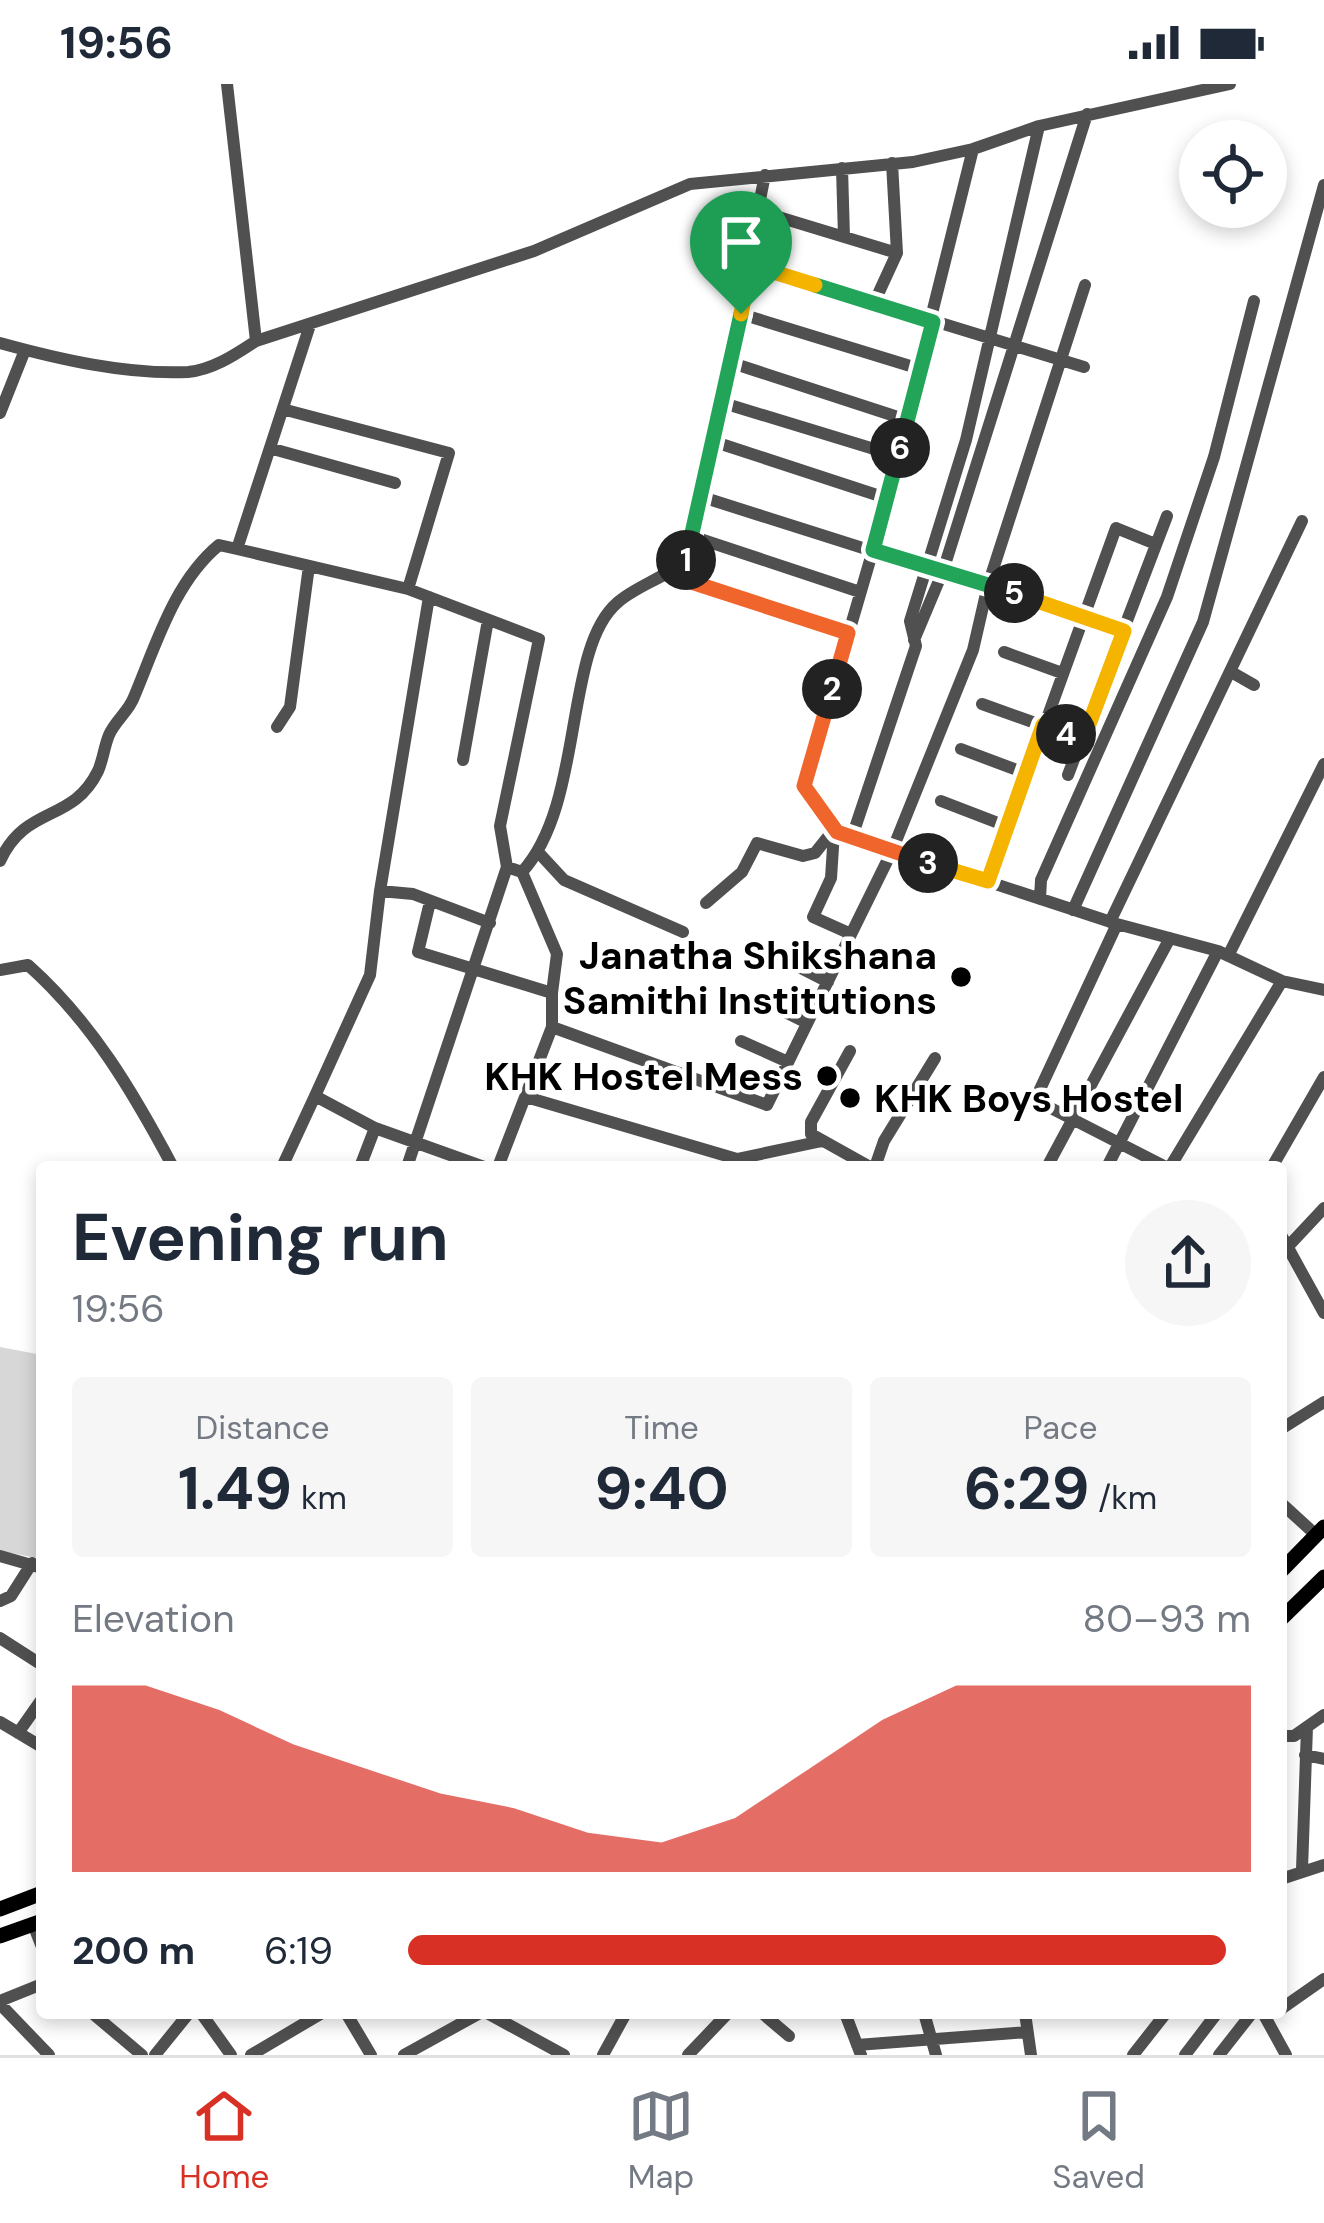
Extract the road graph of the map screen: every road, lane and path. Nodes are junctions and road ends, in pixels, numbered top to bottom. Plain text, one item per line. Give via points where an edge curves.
1 (227, 84) edge
2 (1230, 84) edge
3 (1196, 87) edge
4 (1087, 114) junction
5 (1040, 126) junction
6 (973, 149) junction
7 (892, 164) junction
8 (842, 168) junction
9 (765, 175) junction
10 (1324, 185) edge
11 (759, 211) junction
12 (844, 237) junction
13 (897, 253) junction
14 (751, 265) junction
15 (1085, 285) dead end
16 (1253, 301) dead end
17 (874, 303) junction
18 (741, 314) junction
19 (933, 322) junction
20 (310, 325) junction
21 (990, 339) junction
22 (256, 341) junction
23 (0, 343) edge
24 (1014, 346) junction
25 (26, 350) junction
26 (1061, 359) junction
27 (729, 362) junction
28 (1084, 368) dead end
29 (920, 369) junction
30 (720, 402) junction
31 (286, 410) junction
32 (0, 413) edge
33 (907, 420) junction
34 (712, 441) junction
35 (273, 449) junction
36 (897, 456) junction
37 (395, 483) dead end
38 (699, 496) junction
39 (886, 498) junction
40 (1167, 516) dead end
41 (1302, 521) dead end
42 (691, 536) junction
43 (1153, 543) junction
44 (237, 549) junction
45 (873, 550) junction
46 (308, 566) junction
47 (936, 569) junction
48 (682, 579) junction
49 (988, 585) junction
50 (408, 589) junction
51 (860, 592) junction
52 (429, 597) junction
53 (1084, 615) junction
54 (488, 620) junction
55 (1124, 631) junction
56 (848, 633) junction
57 (1004, 652) dead end
58 (1062, 673) junction
59 (1233, 673) junction
60 (1254, 685) dead end
61 (982, 704) dead end
62 (1043, 725) junction
63 (277, 727) dead end
64 (1083, 740) junction
65 (962, 749) dead end
66 (463, 760) dead end
67 (1324, 764) edge
68 (1025, 773) junction
69 (1068, 775) dead end
70 (941, 801) dead end
71 (1006, 826) junction
72 (835, 828) junction
73 (852, 837) junction
74 (892, 851) junction
75 (539, 853) junction
76 (0, 862) edge
77 (514, 870) junction
78 (988, 881) junction
79 (380, 891) junction
80 (1040, 899) junction
81 (430, 902) junction
82 (706, 904) dead end
83 (1073, 910) junction
84 (490, 923) junction
85 (1113, 923) junction
86 (682, 932) dead end
87 (851, 934) junction
88 (1170, 938) junction
89 (1223, 954) junction
90 (779, 957) dead end
91 (0, 970) edge
92 (475, 972) junction
93 (1282, 981) junction
94 (828, 982) junction
95 (1324, 990) edge
96 (552, 993) junction
97 (759, 999) dead end
98 (807, 1023) junction
99 (553, 1027) junction
100 (741, 1041) dead end
101 (850, 1051) dead end
102 (935, 1058) dead end
103 (788, 1062) junction
104 (1324, 1077) edge
105 (315, 1096) junction
106 (526, 1097) junction
107 (1072, 1120) junction
108 (375, 1128) junction
109 (822, 1141) junction
110 (417, 1142) junction
111 (1120, 1142) junction
112 (170, 1161) edge
113 (285, 1161) edge
114 (362, 1161) edge
115 (409, 1161) edge
116 (452, 1161) edge
117 (500, 1161) edge
118 (861, 1161) edge
119 (876, 1161) edge
120 (1051, 1161) edge
121 (1110, 1161) edge
122 (1156, 1161) edge
123 (1172, 1161) edge
124 (1275, 1161) edge
125 (1324, 1208) edge
126 (1287, 1240) edge
127 (1287, 1251) edge
128 (1324, 1313) edge
129 (1324, 1402) edge
130 (1287, 1425) edge
131 (1287, 1507) edge
132 (1320, 1530) edge
133 (0, 1556) edge
134 (1287, 1565) edge
135 (36, 1566) edge
136 (36, 1567) edge
137 (1324, 1577) edge
138 (1316, 1596) edge
139 (0, 1601) edge
140 (1287, 1615) edge
141 (0, 1638) edge
142 (36, 1661) edge
143 (36, 1708) edge
144 (1324, 1715) edge
145 (0, 1722) edge
146 (1307, 1726) junction
147 (18, 1733) junction
148 (1287, 1734) edge
149 (36, 1744) edge
150 (1305, 1755) junction
151 (1324, 1759) edge
152 (1287, 1827) edge
153 (1300, 1827) junction
154 (1324, 1864) edge
155 (1302, 1870) junction
156 (1287, 1876) edge
157 (36, 1895) edge
158 (0, 1909) edge
159 (36, 1923) edge
160 (0, 1936) edge
161 (1324, 1979) edge
162 (36, 1987) edge
163 (0, 2002) edge
164 (1287, 2004) edge
165 (99, 2019) edge
166 (184, 2019) edge
167 (205, 2019) edge
168 (312, 2019) edge
169 (350, 2019) edge
170 (472, 2019) edge
171 (494, 2019) edge
172 (623, 2019) edge
173 (722, 2019) edge
174 (769, 2019) edge
175 (847, 2019) edge
176 (926, 2019) edge
177 (1161, 2019) edge
178 (1212, 2019) edge
179 (1247, 2019) edge
180 (1274, 2019) edge
181 (1028, 2020) edge
182 (789, 2036) dead end
183 (935, 2049) edge
184 (859, 2050) edge
185 (558, 2054) edge
186 (49, 2055) edge
187 (142, 2055) edge
188 (155, 2055) edge
189 (231, 2055) edge
190 (251, 2055) edge
191 (371, 2055) edge
192 (404, 2055) edge
193 (603, 2055) edge
194 (688, 2055) edge
195 (1031, 2055) edge
196 (1133, 2055) edge
197 (1185, 2055) edge
198 (1219, 2055) edge
199 (1286, 2055) edge

1 - 22 street
2 - 3 street
3 - 4 street
4 - 5 street
4 - 24 street
5 - 6 street
5 - 21 street
6 - 7 street
6 - 19 street
7 - 8 street
7 - 13 street
8 - 9 street
8 - 12 street
9 - 11 street
9 - 20 street via 690,184 534,251
10 - 83 street via 1203,622
11 - 12 street
11 - 14 street
12 - 13 street
13 - 17 street
14 - 17 street
14 - 18 street
15 - 26 street
16 - 80 street via 1214,457 1167,597 1041,880
17 - 19 street
18 - 27 street
18 - 29 street
19 - 21 street
19 - 29 street
20 - 22 street
20 - 31 street
21 - 24 street
21 - 47 street
22 - 25 street via 190,372
23 - 25 street
24 - 26 street
24 - 47 street
25 - 32 street
26 - 28 street
26 - 49 street
27 - 30 street
27 - 33 street
29 - 33 street
30 - 34 street
30 - 36 street
31 - 35 street
31 - 50 street via 449,453
33 - 36 street
34 - 38 street
34 - 39 street
35 - 37 street
35 - 44 street
36 - 39 street
38 - 42 street
38 - 45 street
39 - 45 street
40 - 43 street
41 - 59 street
42 - 48 street
42 - 51 street
43 - 53 street via 1116,528
43 - 55 street
44 - 46 street
44 - 76 street via 220,545 201,560 151,647 98,771 74,804 13,834
45 - 47 street
45 - 51 street
46 - 50 street
46 - 63 street via 290,707
47 - 49 street
47 - 73 street
48 - 56 street
48 - 75 street via 665,574 616,603 596,634 573,751
49 - 53 street
49 - 74 street via 974,650
50 - 52 street
51 - 56 street
52 - 54 street
52 - 79 street
53 - 55 street
53 - 58 street
54 - 66 street
54 - 77 street via 539,639 500,826
55 - 64 street
56 - 72 street via 804,786
57 - 58 street
58 - 62 street
59 - 60 street
59 - 85 street
61 - 62 street
62 - 64 street
62 - 68 street
64 - 69 street
65 - 68 street
67 - 89 street
68 - 71 street
70 - 71 street
71 - 78 street
72 - 73 street
72 - 82 street via 803,856 757,843 742,872
72 - 87 street via 831,878 813,916
73 - 74 street
74 - 78 street
74 - 87 street
75 - 77 street
75 - 86 street via 564,880
77 - 84 street
77 - 96 street via 557,954
78 - 80 street
79 - 81 street
79 - 105 street via 370,975
80 - 83 street
81 - 84 street
81 - 92 street via 418,952
83 - 85 street
84 - 92 street
85 - 88 street
85 - 107 street via 1035,1100
87 - 94 street
88 - 89 street
88 - 107 street
89 - 93 street
89 - 111 street
90 - 94 street
91 - 112 street via 28,965 74,1006
92 - 96 street
92 - 110 street
93 - 95 street
93 - 123 street
94 - 98 street
96 - 99 street
97 - 98 street
98 - 103 street
99 - 103 street via 767,1106
99 - 106 street
100 - 103 street
101 - 109 street via 811,1122 811,1134
102 - 119 street
104 - 124 street
105 - 108 street
105 - 113 street
106 - 109 street via 737,1159
106 - 117 street
107 - 111 street
107 - 120 street
108 - 110 street
108 - 114 street
109 - 118 street
110 - 115 street
110 - 116 street
111 - 121 street
111 - 122 street
125 - 126 street
127 - 128 street
129 - 130 street
131 - 132 street
132 - 134 main road
133 - 135 street
136 - 139 street
137 - 138 main road
138 - 140 main road
141 - 142 street
143 - 147 street
144 - 146 street
145 - 147 street
146 - 148 street
146 - 150 street
147 - 149 street
150 - 151 street
150 - 153 street
152 - 153 street
153 - 155 street
154 - 155 street
155 - 156 street
157 - 158 main road
159 - 160 main road
161 - 164 street
162 - 163 street
163 - 186 street
165 - 187 street
166 - 188 street
167 - 189 street
168 - 190 street
169 - 191 street
170 - 192 street
171 - 185 street
172 - 193 street
173 - 194 street
174 - 182 street
175 - 184 street
176 - 183 street
177 - 196 street
178 - 197 street
179 - 198 street
180 - 199 street
181 - 183 street
181 - 195 street
183 - 184 street

